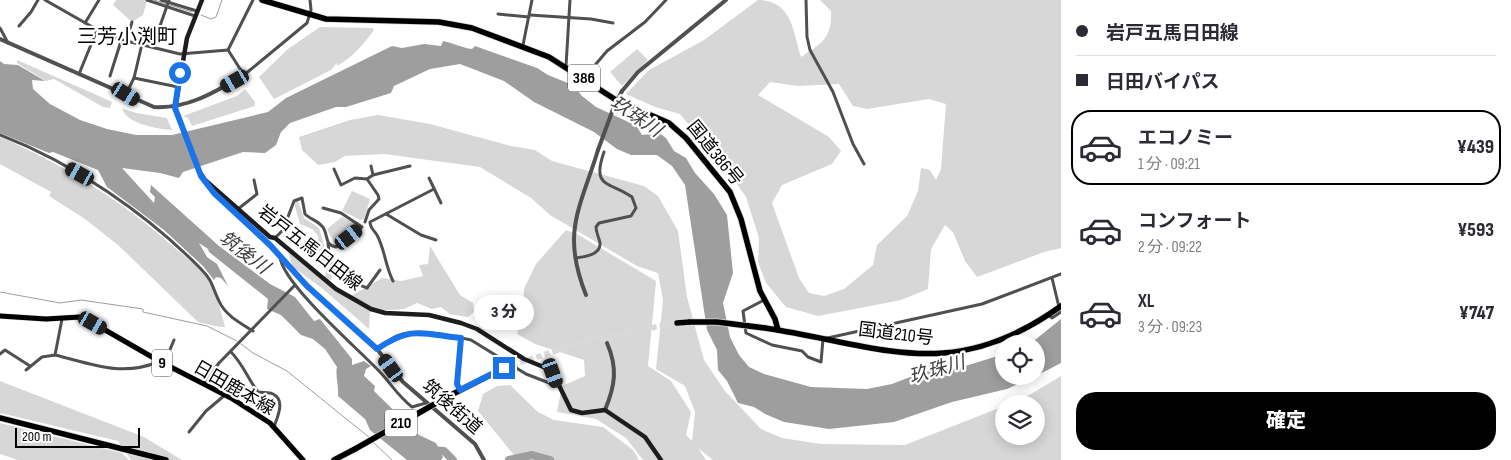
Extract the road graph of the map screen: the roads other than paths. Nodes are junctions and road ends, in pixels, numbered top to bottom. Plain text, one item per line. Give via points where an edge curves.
1 (38, 0) edge
2 (45, 0) edge
3 (99, 0) edge
4 (147, 0) edge
5 (161, 0) edge
6 (202, 0) edge
7 (253, 0) edge
8 (262, 0) edge
9 (310, 0) edge
10 (532, 0) edge
11 (570, 0) edge
12 (658, 0) edge
13 (666, 0) edge
14 (726, 0) edge
15 (806, 0) edge
16 (168, 3) edge
17 (661, 6) junction
18 (196, 14) junction
19 (498, 14) dead end
20 (310, 15) junction
21 (529, 16) junction
22 (568, 17) junction
23 (132, 22) dead end
24 (85, 23) junction
25 (613, 23) dead end
26 (19, 26) dead end
27 (0, 28) edge
28 (97, 30) junction
29 (0, 39) edge
30 (121, 41) junction
31 (126, 42) junction
32 (8, 43) junction
33 (142, 44) junction
34 (523, 45) junction
35 (228, 50) junction
36 (183, 54) junction
37 (566, 66) junction
38 (79, 74) junction
39 (244, 75) junction
40 (110, 76) dead end
41 (134, 78) junction
42 (584, 78) junction
43 (178, 87) junction
44 (126, 94) junction
45 (175, 108) junction
46 (0, 135) edge
47 (604, 152) dead end
48 (864, 164) dead end
49 (370, 166) dead end
50 (410, 166) dead end
51 (334, 169) dead end
52 (373, 175) junction
53 (430, 178) dead end
54 (367, 179) junction
55 (254, 180) dead end
56 (209, 184) junction
57 (434, 189) junction
58 (440, 203) dead end
59 (323, 208) dead end
60 (238, 209) junction
61 (386, 214) junction
62 (368, 222) junction
63 (360, 224) junction
64 (275, 238) junction
65 (436, 240) dead end
66 (328, 243) junction
67 (280, 256) junction
68 (574, 259) junction
69 (380, 270) dead end
70 (1061, 274) edge
71 (1052, 278) junction
72 (393, 280) dead end
73 (295, 285) junction
74 (586, 295) tunnel mouth
75 (764, 300) junction
76 (1060, 309) edge
77 (1, 314) edge
78 (62, 319) junction
79 (677, 323) tunnel mouth
80 (778, 330) junction
81 (253, 331) junction
82 (461, 338) junction
83 (823, 339) junction
84 (174, 340) dead end
85 (607, 343) tunnel mouth
86 (377, 349) junction
87 (231, 352) junction
88 (0, 354) edge
89 (55, 355) junction
90 (162, 363) junction
91 (30, 366) junction
92 (504, 368) tunnel mouth
93 (26, 370) dead end
94 (203, 384) junction
95 (557, 386) junction
96 (460, 390) junction
97 (225, 395) junction
98 (426, 403) junction
99 (605, 410) junction
100 (0, 418) edge
101 (274, 428) junction
102 (189, 432) dead end
103 (166, 460) edge
104 (303, 460) edge
105 (334, 460) edge
106 (484, 460) edge
107 (661, 460) edge

1 - 26 street
2 - 24 street
3 - 24 street
4 - 16 street
5 - 16 street
6 - 18 main road, 岩戸五馬日田線
7 - 35 street
8 - 20 highway, 国道386号 / 386
9 - 20 street
10 - 21 street
11 - 22 street
12 - 17 street
13 - 17 street
14 - 68 street, bridge via 638,72 622,91 575,219 572,238
15 - 48 street via 810,50 833,92
16 - 18 street
16 - 33 street via 160,26
17 - 42 street via 607,52
18 - 36 main road, 岩戸五馬日田線
19 - 21 street
20 - 34 highway, 国道386号 / 386 via 342,21 451,23
20 - 39 street via 307,23
21 - 22 street
21 - 34 street
22 - 25 street
22 - 37 street
23 - 31 street
24 - 28 street
27 - 32 street
28 - 30 street
28 - 38 street
29 - 32 street
30 - 31 street
30 - 40 street
31 - 33 street
32 - 38 street
33 - 36 street
33 - 41 street
34 - 37 highway, 国道386号 / 386
35 - 36 street
35 - 39 street
36 - 43 main road, 岩戸五馬日田線
37 - 42 highway, 国道386号 / 386
38 - 44 street
39 - 45 street via 196,101
41 - 43 street
41 - 44 street
42 - 75 highway, 国道386号 / 386 via 616,100 669,123 716,173 738,209
43 - 45 main road, 岩戸五馬日田線
44 - 45 street via 145,105
45 - 56 main road, 岩戸五馬日田線 via 199,171
46 - 81 street via 80,174 156,229 212,281 224,310
47 - 68 street via 599,167 601,177 606,185 632,197 636,208 630,216 599,223 596,227 599,249 596,253
49 - 52 street
50 - 52 street
51 - 54 street via 341,185 355,178
52 - 54 street
53 - 57 street
54 - 62 street via 379,200 369,210
55 - 60 street via 258,194
56 - 60 main road, 岩戸五馬日田線
56 - 67 street, 筑後街道 via 214,193
57 - 58 street
57 - 61 street
59 - 63 street via 341,213
60 - 64 main road, 岩戸五馬日田線
61 - 62 street
61 - 65 street
62 - 63 street
62 - 72 street
63 - 66 street via 362,227 336,247
64 - 66 street via 283,230 294,201 302,198 305,214 324,228
64 - 95 main road, 岩戸五馬日田線 via 336,289 370,309 429,315 477,329 524,359 546,368 553,373
66 - 69 street via 332,267 339,276 367,288
67 - 73 street via 281,265
67 - 86 street, 筑後街道 via 307,286
68 - 74 street
70 - 71 street
71 - 76 street
71 - 83 street via 982,304
73 - 81 street
73 - 98 street via 380,372 397,394 412,406
75 - 80 highway, 国道386号 / 386
75 - 83 street via 743,312 746,333 772,345 802,351 821,362
76 - 83 highway, 国道210号 via 1002,341 955,353 906,354
77 - 78 main road, 日田鹿本線 / 9
78 - 89 street
78 - 90 main road, 日田鹿本線 / 9 via 80,317
79 - 80 highway, 国道210号, bridge via 717,322
80 - 83 highway, 国道210号
81 - 87 street
82 - 86 street via 407,333
82 - 95 street via 471,340 526,374
82 - 96 street via 457,384
84 - 90 street
85 - 99 street via 616,374
86 - 98 street, 筑後街道 via 403,382
87 - 94 street
87 - 101 street via 258,392 270,392 278,398 280,404
88 - 91 street via 5,350
89 - 90 street via 103,369 130,369
89 - 91 street via 42,357
90 - 94 main road, 日田鹿本線 / 9
91 - 93 street
92 - 96 highway, 210
94 - 97 main road, 日田鹿本線 / 9
95 - 99 main road, 岩戸五馬日田線 via 568,406 577,413
96 - 105 highway, 210, bridge
97 - 101 main road, 日田鹿本線 / 9
97 - 102 street
98 - 106 street, 筑後街道 via 475,444
99 - 107 main road via 645,437
100 - 103 highway
101 - 104 main road, 日田鹿本線 / 9

